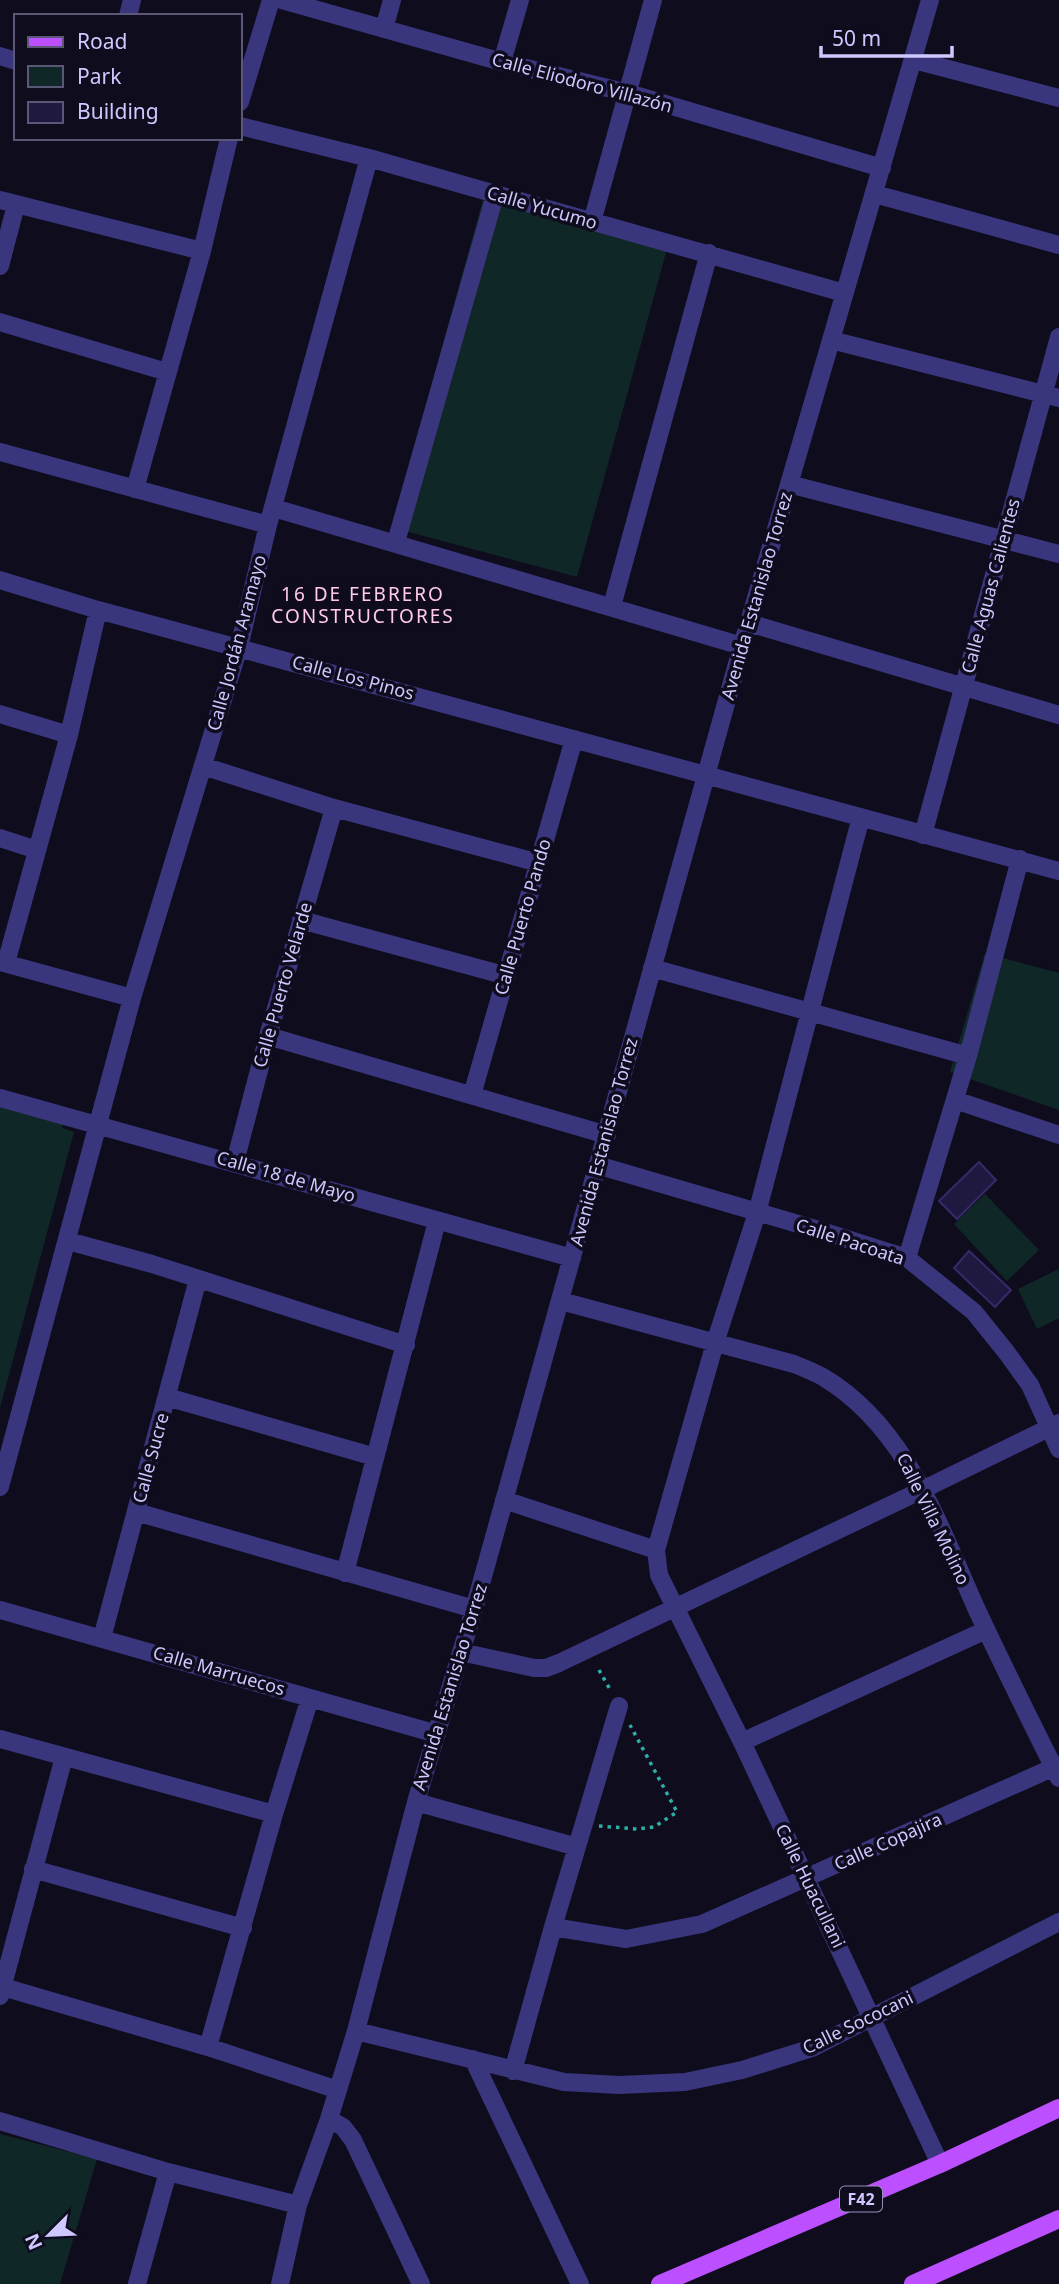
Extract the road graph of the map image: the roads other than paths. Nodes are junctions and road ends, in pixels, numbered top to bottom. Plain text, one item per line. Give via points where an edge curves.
1 (271, 0) edge
2 (282, 0) edge
3 (392, 0) edge
4 (520, 0) edge
5 (653, 0) edge
6 (930, 0) edge
7 (384, 29) junction
8 (914, 60) junction
9 (502, 62) junction
10 (628, 93) junction
11 (242, 95) edge
12 (1059, 98) edge
13 (242, 126) edge
14 (229, 140) edge
15 (369, 158) junction
16 (882, 168) junction
17 (875, 194) junction
18 (495, 195) junction
19 (8, 202) edge
20 (592, 222) junction
21 (1059, 245) edge
22 (202, 251) junction
23 (709, 253) junction
24 (0, 266) edge
25 (844, 293) junction
26 (0, 322) edge
27 (1059, 337) edge
28 (831, 340) junction
29 (167, 372) junction
30 (1051, 395) edge
31 (0, 452) edge
32 (789, 484) junction
33 (135, 489) junction
34 (271, 517) junction
35 (1002, 538) junction
36 (396, 542) junction
37 (1059, 554) edge
38 (0, 580) edge
39 (612, 607) junction
40 (98, 610) junction
41 (749, 623) junction
42 (742, 646) junction
43 (239, 647) junction
44 (964, 685) junction
45 (0, 714) edge
46 (1059, 715) edge
47 (69, 735) junction
48 (574, 739) junction
49 (203, 766) junction
50 (706, 775) junction
51 (334, 808) junction
52 (861, 817) junction
53 (923, 835) junction
54 (0, 838) edge
55 (37, 850) junction
56 (1020, 859) junction
57 (539, 863) junction
58 (1059, 871) edge
59 (301, 920) junction
60 (3, 962) edge
61 (652, 968) junction
62 (507, 976) junction
63 (132, 998) junction
64 (809, 1010) junction
65 (268, 1035) junction
66 (968, 1056) junction
67 (472, 1095) junction
68 (0, 1098) edge
69 (955, 1100) junction
70 (97, 1126) junction
71 (607, 1135) junction
72 (1059, 1135) edge
73 (235, 1162) junction
74 (597, 1165) junction
75 (757, 1213) junction
76 (437, 1221) junction
77 (68, 1241) junction
78 (572, 1258) junction
79 (907, 1258) junction
80 (198, 1279) junction
81 (561, 1301) junction
82 (715, 1343) junction
83 (406, 1345) junction
84 (167, 1397) junction
85 (1054, 1425) edge
86 (1059, 1449) edge
87 (375, 1457) junction
88 (0, 1487) edge
89 (922, 1490) junction
90 (504, 1500) junction
91 (136, 1512) junction
92 (656, 1549) junction
93 (345, 1573) junction
94 (676, 1608) junction
95 (474, 1609) junction
96 (0, 1610) edge
97 (986, 1630) junction
98 (102, 1638) junction
99 (461, 1653) junction
100 (310, 1698) junction
101 (619, 1706) road end
102 (437, 1734) junction
103 (0, 1739) edge
104 (742, 1742) junction
105 (64, 1757) junction
106 (1057, 1770) edge
107 (416, 1802) junction
108 (274, 1814) junction
109 (577, 1847) junction
110 (33, 1869) junction
111 (805, 1879) junction
112 (1059, 1922) edge
113 (553, 1927) junction
114 (243, 1928) junction
115 (1, 1992) edge
116 (873, 2015) junction
117 (356, 2031) junction
118 (208, 2047) junction
119 (473, 2059) junction
120 (513, 2071) junction
121 (338, 2090) junction
122 (1059, 2108) edge
123 (329, 2119) junction
124 (0, 2121) edge
125 (940, 2164) junction
126 (168, 2172) junction
127 (298, 2205) junction
128 (1059, 2219) edge
129 (948, 2277) edge
130 (137, 2284) edge
131 (280, 2284) edge
132 (421, 2284) edge
133 (580, 2284) edge
134 (660, 2284) edge
135 (913, 2284) edge

1 - 11 street
2 - 7 street, Calle Eliodoro Villazón
3 - 7 street
4 - 9 street
5 - 10 street
6 - 8 street, Avenida Estanislao Torrez
7 - 9 street, Calle Eliodoro Villazón
8 - 12 street
8 - 16 street, Avenida Estanislao Torrez
9 - 10 street, Calle Eliodoro Villazón
10 - 16 street, Calle Eliodoro Villazón
10 - 20 street
13 - 15 street, Calle Yucumo
14 - 22 street
15 - 18 street, Calle Yucumo
15 - 34 street, Calle Jordán Aramayo
16 - 17 street, Avenida Estanislao Torrez
17 - 21 street
17 - 25 street, Avenida Estanislao Torrez
18 - 20 street, Calle Yucumo
18 - 36 street
19 - 22 street
19 - 24 street
20 - 23 street, Calle Yucumo
22 - 29 street
23 - 25 street, Calle Yucumo
23 - 39 street
25 - 28 street, Avenida Estanislao Torrez
26 - 29 street
27 - 30 street, Calle Aguas Calientes
28 - 30 street
28 - 32 street, Avenida Estanislao Torrez
29 - 33 street
30 - 35 street, Calle Aguas Calientes
31 - 33 street
32 - 35 street
32 - 41 street, Avenida Estanislao Torrez
33 - 34 street
34 - 36 street
34 - 43 street, Calle Jordán Aramayo
35 - 37 street
35 - 44 street, Calle Aguas Calientes
36 - 39 street
38 - 40 street, Calle Los Pinos
39 - 42 street
40 - 43 street, Calle Los Pinos
40 - 47 street
41 - 42 street, Avenida Estanislao Torrez
41 - 44 street
42 - 50 street, Avenida Estanislao Torrez
43 - 48 street, Calle Los Pinos
43 - 49 street, Calle Jordán Aramayo
44 - 46 street
44 - 53 street, Calle Aguas Calientes
45 - 47 street
47 - 55 street
48 - 50 street, Calle Los Pinos
48 - 57 street, Calle Puerto Pando
49 - 51 street
49 - 63 street, Calle Jordán Aramayo
50 - 52 street, Calle Los Pinos
50 - 61 street, Avenida Estanislao Torrez
51 - 57 street
51 - 59 street, Calle Puerto Velarde
52 - 53 street, Calle Los Pinos
52 - 64 street
53 - 56 street, Calle Los Pinos
54 - 55 street
55 - 60 street
56 - 58 street, Calle Los Pinos
56 - 66 street
57 - 62 street, Calle Puerto Pando
59 - 62 street
59 - 65 street, Calle Puerto Velarde
60 - 63 street
61 - 64 street
61 - 71 street, Avenida Estanislao Torrez
62 - 67 street, Calle Puerto Pando
63 - 70 street, Calle Jordán Aramayo
64 - 66 street
64 - 75 street
65 - 67 street
65 - 73 street, Calle Puerto Velarde
66 - 69 street
67 - 71 street
68 - 70 street, Calle 18 de Mayo
69 - 72 street
69 - 79 street
70 - 73 street, Calle 18 de Mayo
70 - 77 street, Calle Jordán Aramayo
71 - 74 street, Avenida Estanislao Torrez
73 - 76 street, Calle 18 de Mayo
74 - 75 street, Calle Pacoata
74 - 78 street, Avenida Estanislao Torrez
75 - 79 street, Calle Pacoata
75 - 82 street
76 - 78 street, Calle 18 de Mayo
76 - 83 street
77 - 80 street
77 - 88 street, Calle Jordán Aramayo
78 - 81 street, Avenida Estanislao Torrez
79 - 85 street, Calle Pacoata via 974,1312 1030,1385
80 - 83 street
80 - 84 street, Calle Sucre
81 - 82 street, Calle Villa Molino
81 - 90 street, Avenida Estanislao Torrez
82 - 89 street, Calle Villa Molino via 794,1364 823,1377 860,1404 885,1431
82 - 92 street
83 - 87 street
84 - 87 street
84 - 91 street, Calle Sucre
85 - 86 street, Calle Pacoata
85 - 89 street
87 - 93 street
89 - 94 street
89 - 97 street, Calle Villa Molino
90 - 92 street
90 - 95 street, Avenida Estanislao Torrez
91 - 93 street
91 - 98 street, Calle Sucre
92 - 94 street, Calle Huacullani via 659,1575
93 - 95 street
94 - 99 street via 546,1668 520,1667
94 - 104 street, Calle Huacullani
95 - 99 street, Avenida Estanislao Torrez
96 - 98 street, Calle Marruecos
97 - 104 street
97 - 106 street, Calle Villa Molino
98 - 100 street, Calle Marruecos
99 - 102 street, Avenida Estanislao Torrez
100 - 102 street, Calle Marruecos
100 - 108 street
101 - 109 street
102 - 107 street, Avenida Estanislao Torrez
103 - 105 street
104 - 111 street, Calle Huacullani
105 - 108 street
105 - 110 street
106 - 111 street, Calle Copajira
107 - 109 street
107 - 117 street, Avenida Estanislao Torrez
108 - 114 street
109 - 113 street
110 - 114 street
110 - 115 street
111 - 113 street, Calle Copajira via 702,1924 656,1934 626,1939
111 - 116 street, Calle Huacullani
112 - 116 street, Calle Sococani
113 - 120 street
114 - 118 street
115 - 118 street
116 - 120 street, Calle Sococani via 811,2048 685,2082 564,2082
116 - 125 street, Calle Huacullani
117 - 119 street, Calle Sococani
117 - 121 street, Avenida Estanislao Torrez
118 - 121 street
119 - 120 street, Calle Sococani
119 - 133 street
121 - 123 street, Avenida Estanislao Torrez
122 - 125 main road, F42
123 - 127 street, Avenida Estanislao Torrez
123 - 132 street via 344,2127 353,2140
124 - 126 street
125 - 134 main road, F42
126 - 127 street
126 - 130 street
127 - 131 street, Avenida Estanislao Torrez
128 - 129 main road
129 - 135 main road

